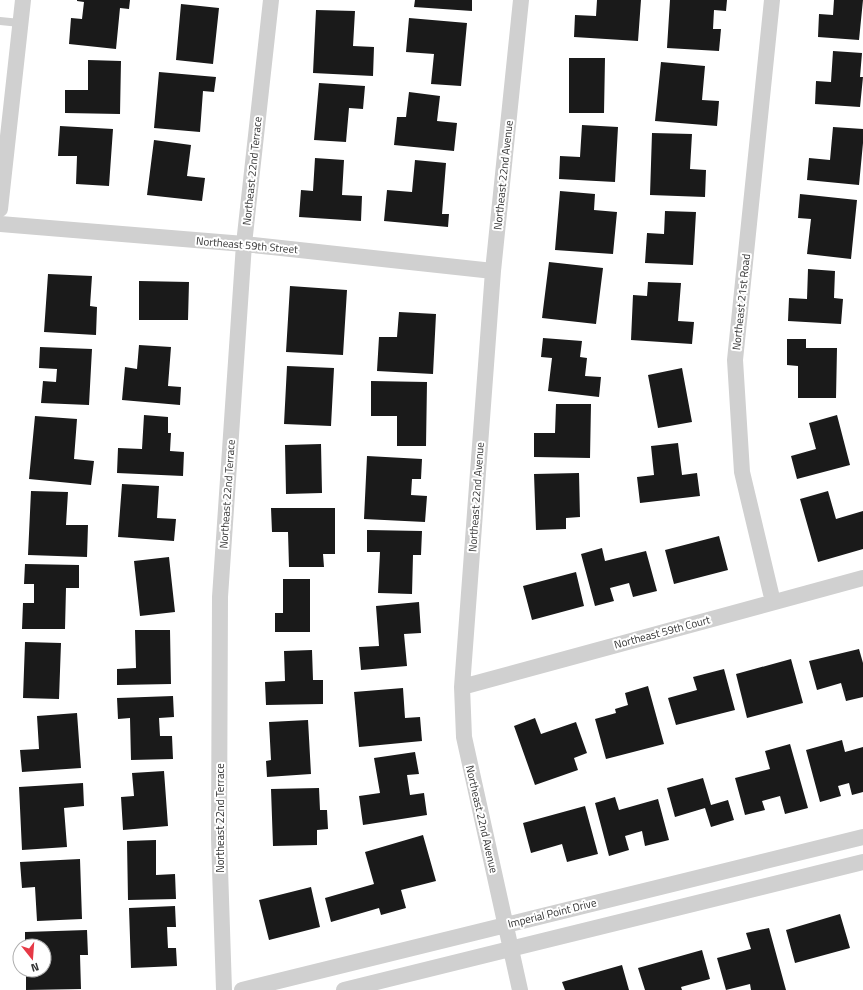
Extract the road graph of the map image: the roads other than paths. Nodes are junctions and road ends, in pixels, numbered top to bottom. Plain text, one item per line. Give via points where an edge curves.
1 (23, 0) edge
2 (271, 0) edge
3 (521, 0) edge
4 (772, 0) edge
5 (0, 21) edge
6 (20, 23) junction
7 (0, 209) edge
8 (0, 224) edge
9 (244, 244) junction
10 (493, 271) junction
11 (863, 578) edge
12 (773, 602) junction
13 (462, 687) junction
14 (863, 837) edge
15 (863, 862) edge
16 (505, 925) junction
17 (510, 948) junction
18 (224, 990) edge
19 (242, 990) edge
20 (344, 990) edge
21 (520, 990) edge

1 - 6 street
2 - 9 street, Northeast 22nd Terrace
3 - 10 street, Northeast 22nd Avenue
4 - 12 street, Northeast 21st Road via 735,360 742,472
5 - 6 lane
6 - 7 street
8 - 9 street, Northeast 59th Street
9 - 10 street, Northeast 59th Street
9 - 18 street, Northeast 22nd Terrace via 220,597 220,838
10 - 13 street, Northeast 22nd Avenue
11 - 12 street, Northeast 59th Court
12 - 13 street, Northeast 59th Court
13 - 16 street, Northeast 22nd Avenue via 464,737
14 - 16 street, Imperial Point Drive
15 - 17 street
16 - 17 street, Northeast 22nd Avenue
16 - 19 street, Imperial Point Drive
17 - 20 street
17 - 21 street, Northeast 22nd Avenue

